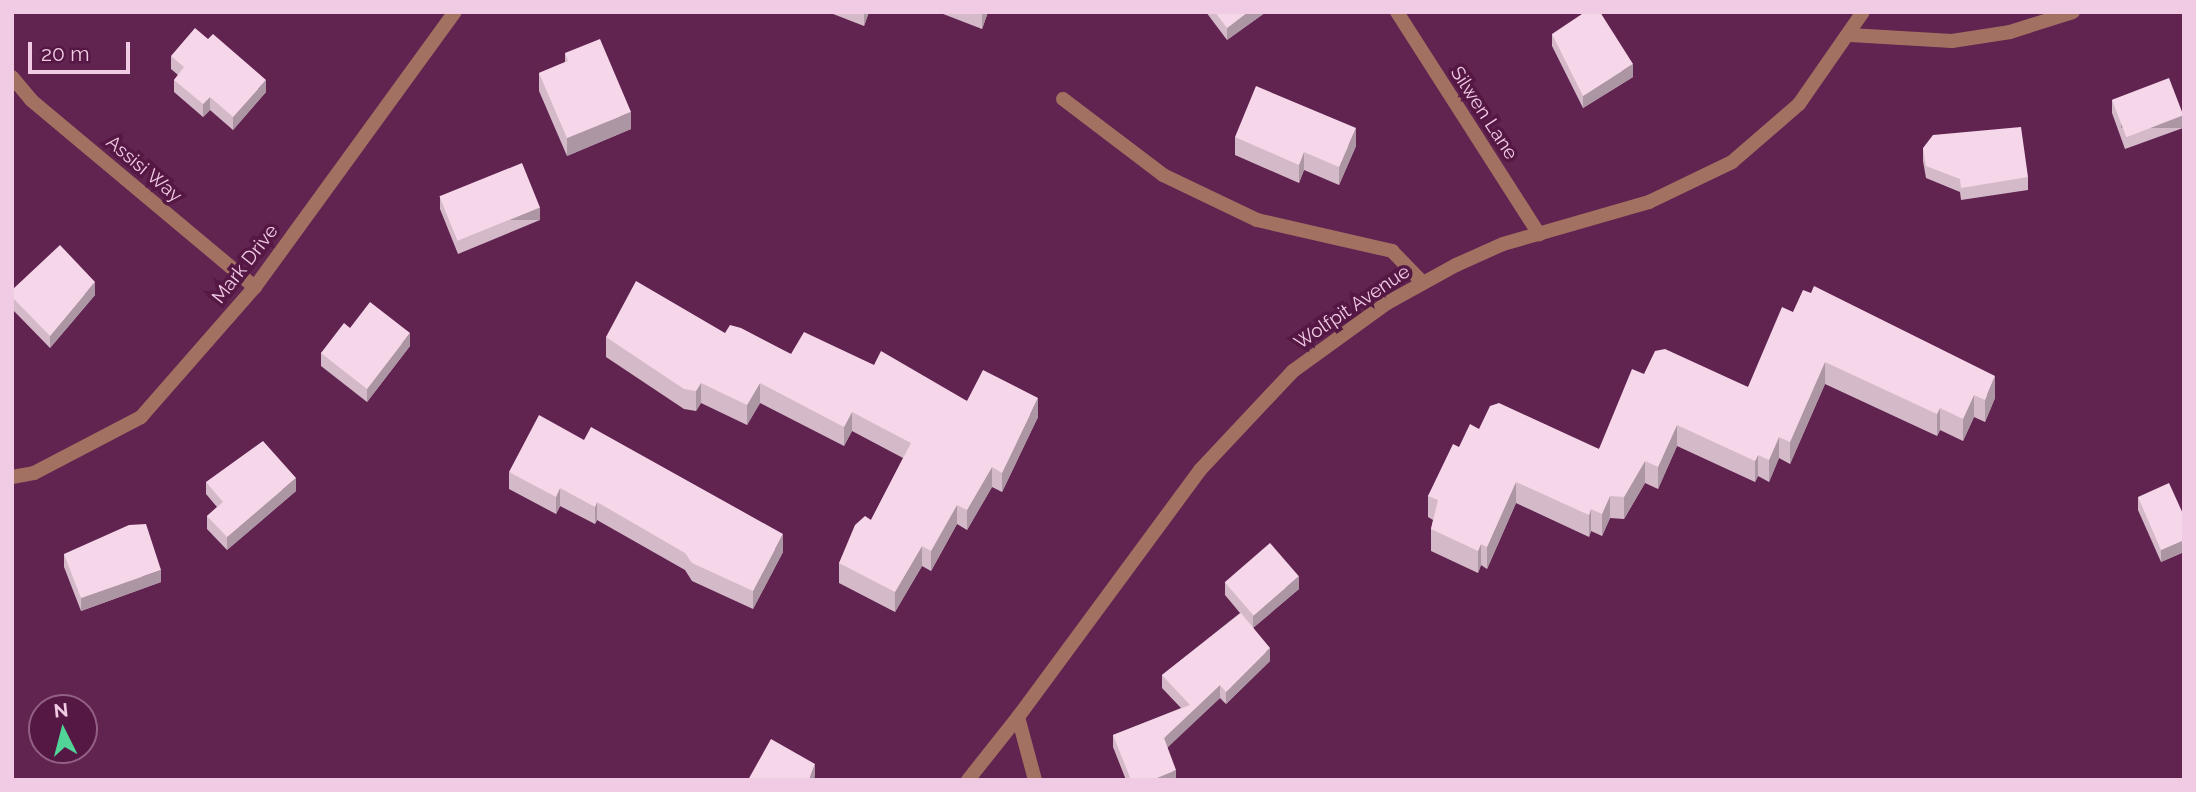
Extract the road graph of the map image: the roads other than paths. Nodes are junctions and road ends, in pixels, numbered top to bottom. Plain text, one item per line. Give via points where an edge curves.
1 (455, 12) edge
2 (1397, 12) edge
3 (1863, 12) edge
4 (2073, 12) edge
5 (1850, 34) junction
6 (12, 77) edge
7 (1063, 99) dead end
8 (1539, 234) junction
9 (1422, 282) junction
10 (255, 287) junction
11 (12, 477) edge
12 (1018, 717) junction
13 (968, 780) edge
14 (1035, 780) edge

1 - 10 street, Mark Drive
2 - 8 street, Silwen Lane
3 - 5 street, Wolfpit Avenue
4 - 5 street via 2010,33 1952,41
5 - 8 street, Wolfpit Avenue via 1792,111 1732,162 1649,202
6 - 10 street, Assisi Way via 32,100
7 - 9 street via 1163,175 1257,220 1392,251
8 - 9 street, Wolfpit Avenue
9 - 12 street, Wolfpit Avenue via 1335,338 1252,410 1174,503
10 - 11 street, Mark Drive via 141,417 34,473
12 - 13 street, Wolfpit Avenue
12 - 14 street

